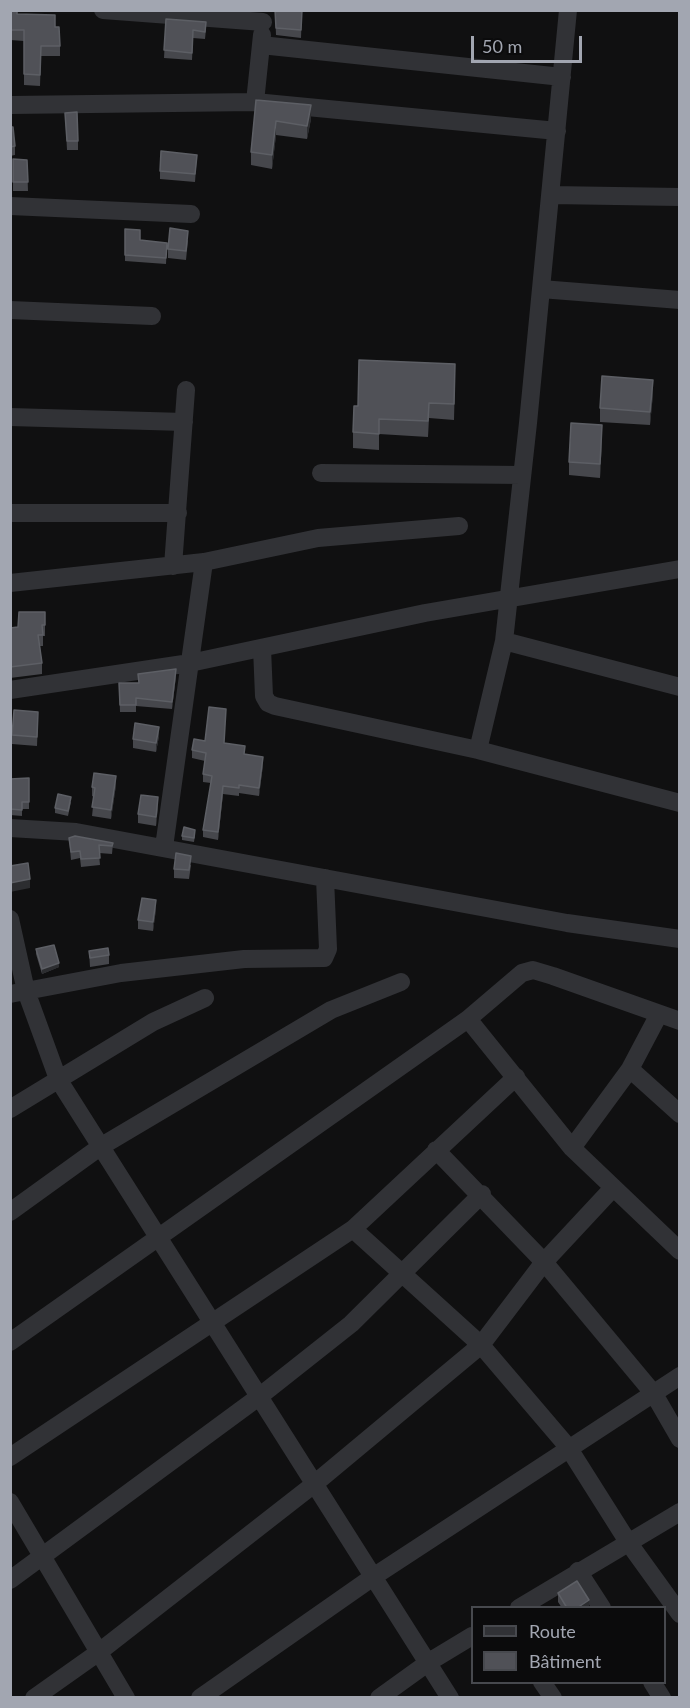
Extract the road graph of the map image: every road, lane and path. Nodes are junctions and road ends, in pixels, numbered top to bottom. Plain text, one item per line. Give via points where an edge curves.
1 (103, 10) edge
2 (567, 10) edge
3 (264, 16) edge
4 (261, 45) junction
5 (562, 77) junction
6 (255, 102) junction
7 (10, 105) edge
8 (557, 131) junction
9 (551, 195) junction
10 (680, 197) edge
11 (10, 206) edge
12 (191, 214) dead end
13 (541, 289) junction
14 (680, 300) edge
15 (10, 310) edge
16 (152, 316) dead end
17 (186, 390) dead end
18 (10, 417) edge
19 (184, 422) junction
20 (321, 473) dead end
21 (522, 475) junction
22 (10, 513) edge
23 (178, 513) junction
24 (459, 526) dead end
25 (204, 562) junction
26 (173, 566) junction
27 (680, 569) edge
28 (10, 583) edge
29 (508, 598) junction
30 (504, 641) junction
31 (262, 648) junction
32 (190, 663) junction
33 (680, 687) edge
34 (10, 690) edge
35 (477, 750) junction
36 (680, 803) edge
37 (10, 828) edge
38 (164, 847) junction
39 (325, 878) junction
40 (10, 919) edge
41 (680, 939) edge
42 (401, 982) dead end
43 (18, 993) edge
44 (205, 998) dead end
45 (658, 1016) junction
46 (468, 1019) junction
47 (680, 1021) edge
48 (630, 1069) junction
49 (516, 1077) junction
50 (58, 1079) junction
51 (10, 1109) edge
52 (680, 1113) edge
53 (100, 1147) junction
54 (572, 1148) junction
55 (436, 1150) junction
56 (612, 1189) junction
57 (482, 1194) junction
58 (10, 1212) edge
59 (353, 1228) junction
60 (159, 1238) junction
61 (680, 1251) edge
62 (544, 1262) junction
63 (402, 1273) junction
64 (212, 1320) junction
65 (10, 1342) edge
66 (481, 1345) junction
67 (680, 1376) edge
68 (654, 1394) junction
69 (260, 1396) junction
70 (680, 1439) edge
71 (568, 1448) junction
72 (10, 1457) edge
73 (313, 1485) junction
74 (10, 1502) edge
75 (680, 1512) edge
76 (628, 1542) junction
77 (41, 1558) junction
78 (578, 1571) junction
79 (372, 1577) junction
80 (10, 1580) edge
81 (522, 1606) edge
82 (601, 1606) edge
83 (680, 1614) edge
84 (471, 1637) edge
85 (99, 1652) junction
86 (429, 1662) junction
87 (543, 1684) edge
88 (653, 1684) edge
89 (34, 1698) edge
90 (126, 1698) edge
91 (200, 1698) edge
92 (380, 1698) edge
93 (450, 1698) edge
94 (552, 1698) edge
95 (662, 1698) edge

1 - 3 street
2 - 5 street
3 - 4 street
4 - 5 street
4 - 6 street
5 - 8 street
6 - 7 street
6 - 8 street
8 - 9 street
9 - 10 street
9 - 13 street
11 - 12 street
13 - 14 street
13 - 21 street
15 - 16 street
17 - 19 street
18 - 19 street
19 - 23 street
20 - 21 street
21 - 29 street
22 - 23 street
23 - 26 street
24 - 25 street via 318,537
25 - 26 street
25 - 32 street
26 - 28 street
27 - 29 street
29 - 30 street
29 - 31 street
30 - 33 street
30 - 35 street
31 - 32 street
31 - 35 street via 264,696 268,703
32 - 34 street
32 - 38 street
35 - 36 street
37 - 38 street via 76,832
38 - 39 street
39 - 41 street via 567,923
39 - 43 street via 328,949 324,958 244,959 121,973
40 - 43 street
42 - 53 street via 331,1010
43 - 50 street
44 - 50 street via 153,1022
45 - 46 street via 532,970 522,973
45 - 47 street
45 - 48 street
46 - 49 street
46 - 60 street
48 - 52 street
48 - 54 street
49 - 54 street
49 - 55 street
50 - 51 street
50 - 53 street
53 - 58 street
53 - 60 street
54 - 56 street
55 - 57 street
55 - 59 street
56 - 61 street
56 - 62 street
57 - 62 street
57 - 63 street
59 - 63 street
59 - 64 street
60 - 64 street
60 - 65 street
62 - 66 street
62 - 68 street
63 - 66 street
63 - 69 street via 351,1324
64 - 69 street
64 - 72 street
66 - 71 street
66 - 73 street
67 - 68 street
68 - 70 street
68 - 71 street
69 - 73 street
69 - 77 street
71 - 76 street
71 - 79 street
73 - 79 street
73 - 85 street
74 - 77 street
75 - 76 street
76 - 78 street
76 - 83 street
77 - 80 street
77 - 85 street
78 - 81 street
78 - 82 street
79 - 86 street
79 - 91 street
84 - 86 street
85 - 89 street
85 - 90 street
86 - 92 street
86 - 93 street
87 - 94 street
88 - 95 street

